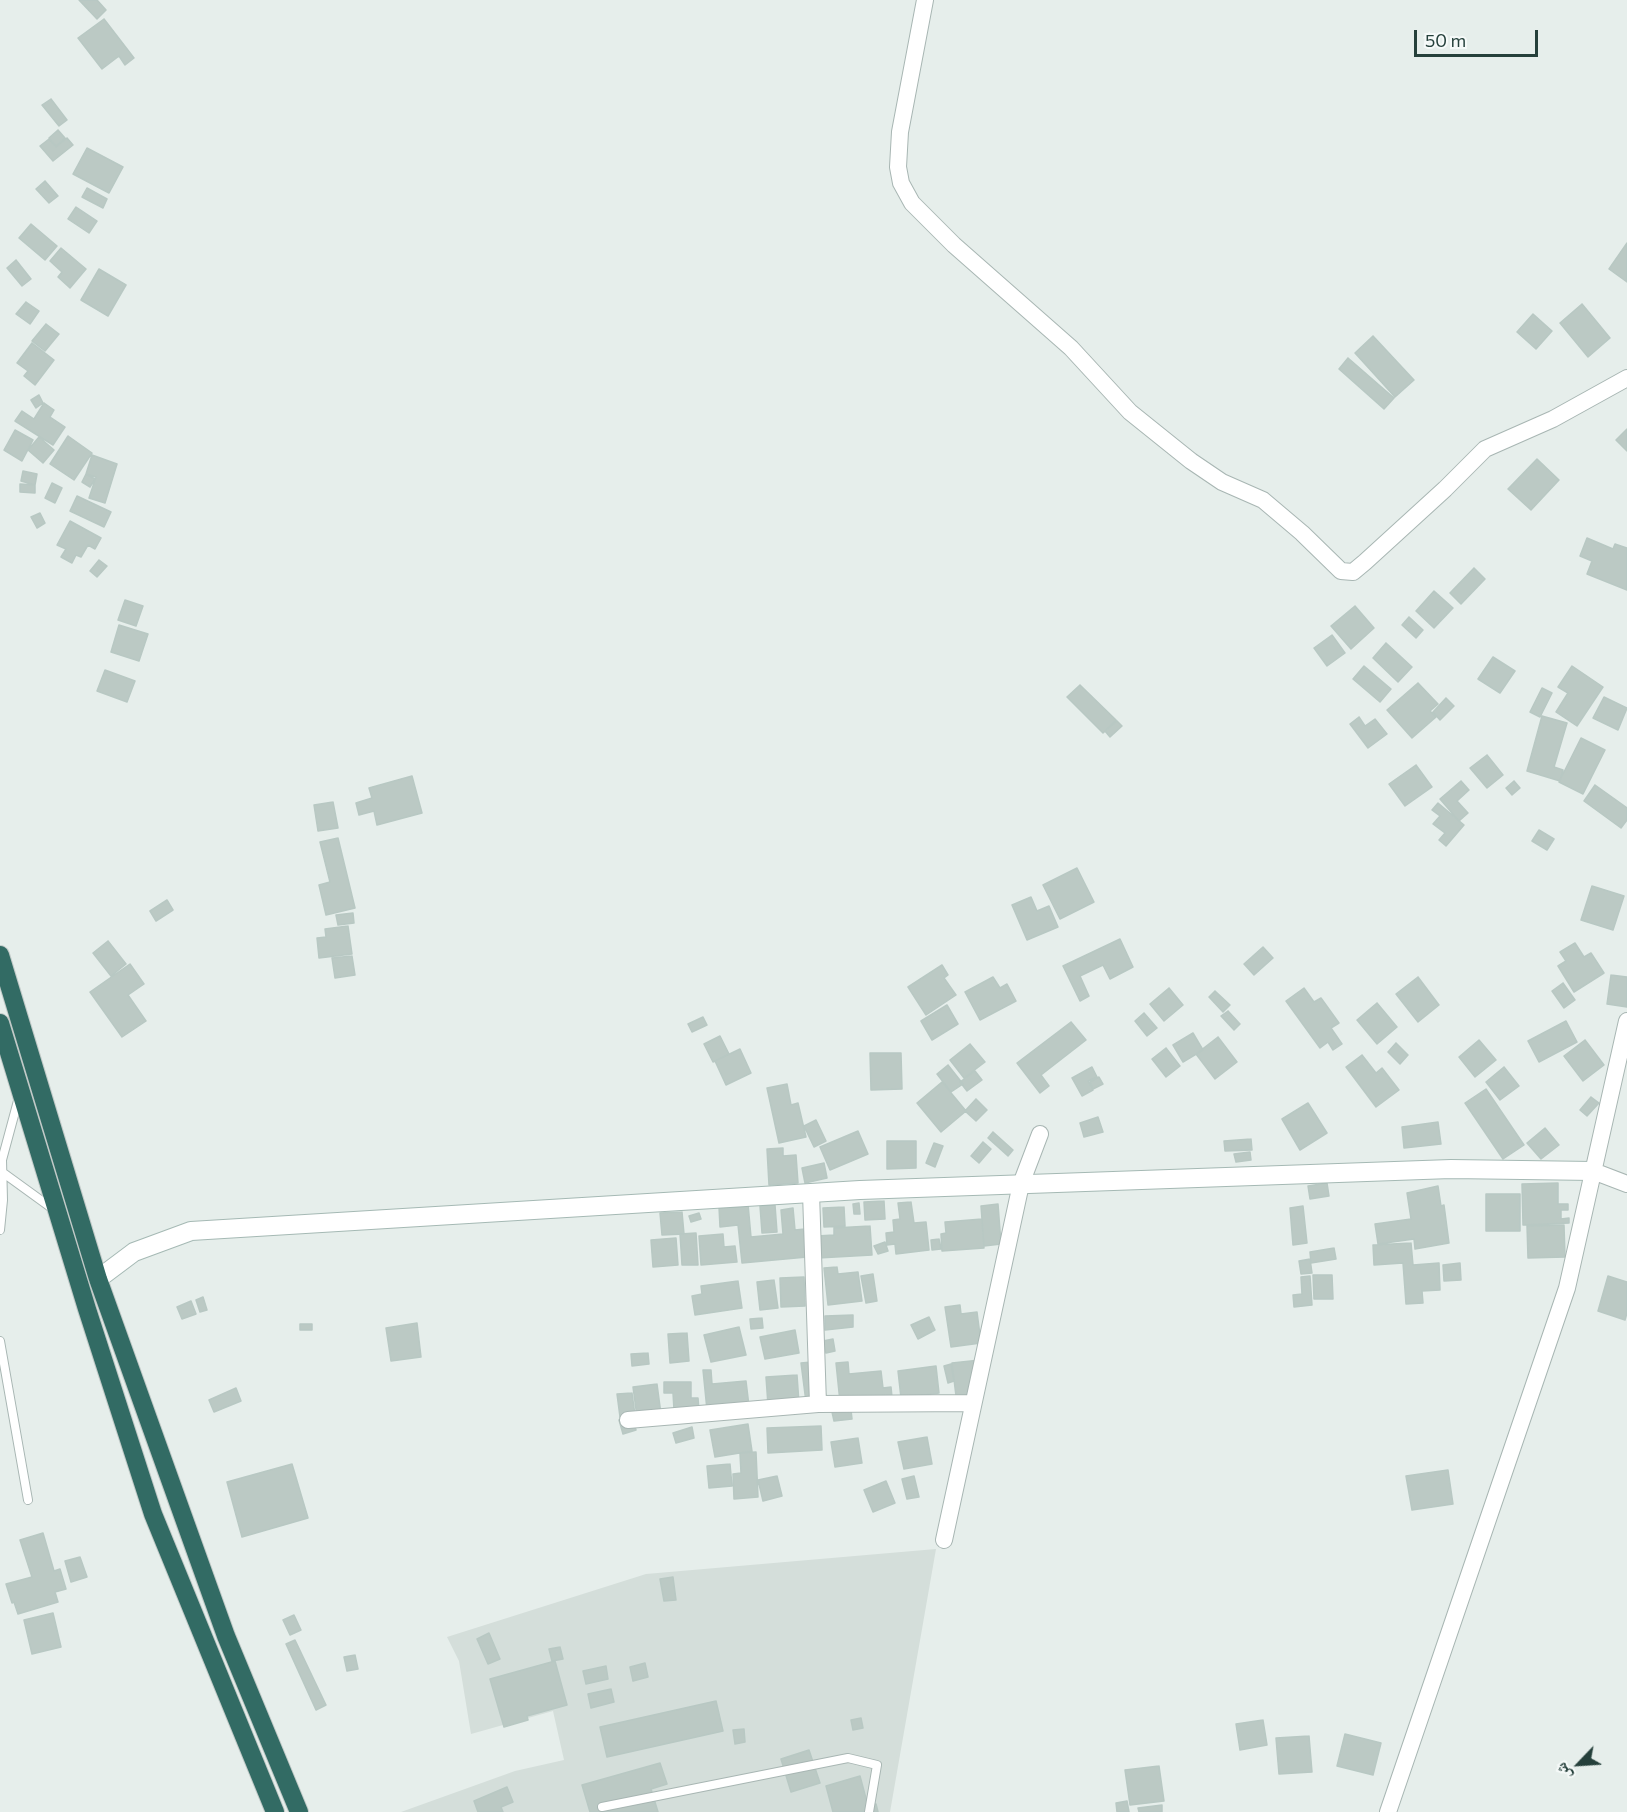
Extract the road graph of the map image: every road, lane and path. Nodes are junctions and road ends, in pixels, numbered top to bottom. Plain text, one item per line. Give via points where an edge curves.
1 (926, 0) edge
2 (1627, 378) edge
3 (0, 955) edge
4 (1627, 1021) edge
5 (0, 1023) edge
6 (21, 1091) junction
7 (1040, 1134) dead end
8 (1593, 1171) junction
9 (2, 1172) junction
10 (1021, 1184) junction
11 (1627, 1184) edge
12 (811, 1193) junction
13 (57, 1212) junction
14 (0, 1230) edge
15 (98, 1279) junction
16 (0, 1341) edge
17 (973, 1403) junction
18 (818, 1404) junction
19 (628, 1420) dead end
20 (28, 1500) dead end
21 (944, 1540) dead end
22 (602, 1807) dead end
23 (275, 1812) edge
24 (299, 1812) edge
25 (869, 1812) edge
26 (1388, 1812) edge

1 - 2 street via 900,132 898,167 912,202 954,245 1071,348 1130,412 1222,483 1263,500 1341,571 1353,572 1365,562 1485,449
3 - 15 highway
4 - 8 street
5 - 6 highway
6 - 9 lane
6 - 13 highway
7 - 10 street
8 - 10 street via 1451,1169
8 - 11 street
8 - 26 street via 1567,1288
9 - 13 lane
9 - 14 lane
10 - 12 street
10 - 17 street
12 - 15 street via 191,1231 134,1252
12 - 18 street
13 - 23 highway via 153,1514
15 - 24 highway via 226,1636
16 - 20 lane
17 - 18 street
17 - 21 street
18 - 19 street
22 - 25 lane via 848,1758 876,1765

